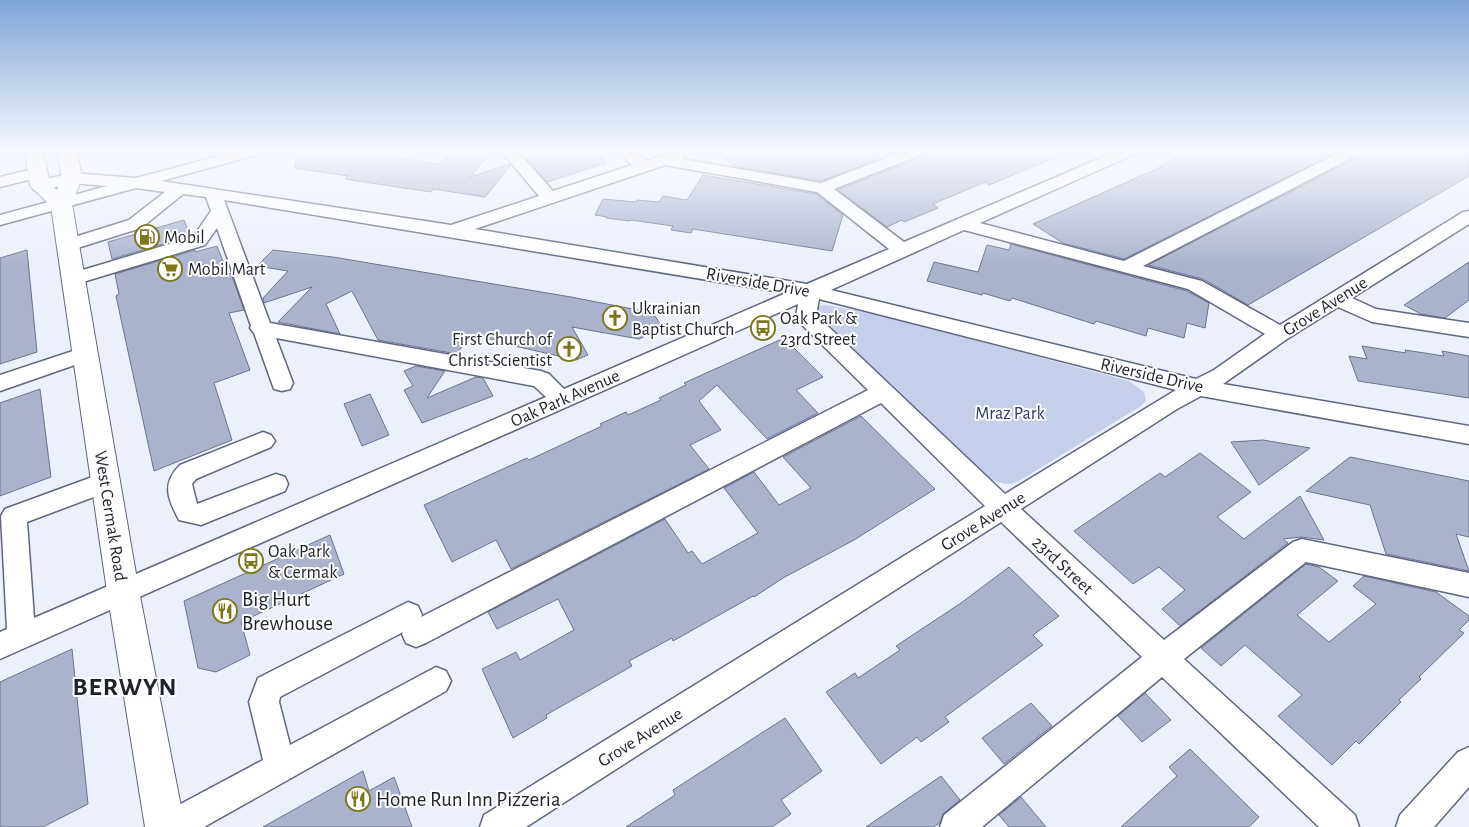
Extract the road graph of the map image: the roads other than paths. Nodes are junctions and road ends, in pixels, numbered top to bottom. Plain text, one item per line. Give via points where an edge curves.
1 (179, 189) edge
2 (48, 190) edge
3 (67, 190) edge
4 (112, 190) edge
5 (184, 190) edge
6 (543, 190) edge
7 (575, 190) edge
8 (824, 190) edge
9 (1039, 190) edge
10 (1276, 190) edge
11 (213, 193) junction
12 (550, 198) junction
13 (61, 204) junction
14 (220, 212) junction
15 (1469, 216) edge
16 (0, 220) edge
17 (961, 224) junction
18 (453, 231) junction
19 (68, 244) junction
20 (902, 250) junction
21 (1126, 267) junction
22 (73, 278) junction
23 (810, 290) junction
24 (1337, 298) junction
25 (260, 328) junction
26 (1469, 330) edge
27 (1280, 334) junction
28 (85, 354) junction
29 (0, 383) edge
30 (282, 383) dead end
31 (1197, 387) junction
32 (883, 392) junction
33 (561, 399) junction
34 (1469, 435) edge
35 (263, 441) dead end
36 (106, 482) junction
37 (276, 484) dead end
38 (1003, 508) junction
39 (7, 512) edge
40 (1469, 585) edge
41 (123, 592) junction
42 (10, 598) edge
43 (11, 641) edge
44 (1163, 658) junction
45 (436, 681) dead end
46 (1469, 763) edge
47 (280, 767) junction
48 (165, 827) edge
49 (172, 827) edge
50 (496, 827) edge
51 (956, 827) edge
52 (1343, 827) edge
53 (1412, 827) edge

1 - 19 street via 135,224
2 - 13 main road
3 - 13 main road
4 - 13 street
5 - 11 street, Riverside Drive
6 - 12 street
7 - 12 street
8 - 20 street
9 - 17 street, Oak Park Avenue
10 - 21 street
11 - 14 street
11 - 18 street, Riverside Drive
12 - 18 street
13 - 16 street
13 - 19 main road, West Cermak Road
14 - 22 street via 199,241
14 - 25 street
15 - 24 street, Grove Avenue
17 - 20 street, Oak Park Avenue
17 - 21 street
18 - 23 street, Riverside Drive
19 - 22 main road, West Cermak Road
20 - 23 street, Oak Park Avenue
21 - 27 street via 1194,285
22 - 28 main road, West Cermak Road
23 - 31 street, Riverside Drive
23 - 32 street, 23rd Street via 806,317
23 - 33 street, Oak Park Avenue
24 - 26 street via 1372,315
24 - 27 street, Grove Avenue
25 - 30 street
25 - 33 street via 541,379
27 - 31 street, Grove Avenue via 1222,375
28 - 29 street
28 - 36 main road, West Cermak Road
31 - 34 street, Riverside Drive
31 - 38 street, Grove Avenue
32 - 38 street, 23rd Street
32 - 47 street via 412,624 268,688 264,702
33 - 41 street, Oak Park Avenue
35 - 37 street via 188,472 180,480 179,487 188,514 201,516
36 - 39 street
36 - 41 main road, West Cermak Road
38 - 44 street, 23rd Street
38 - 50 street, Grove Avenue
39 - 42 street
40 - 44 street via 1302,550
41 - 43 street, Oak Park Avenue
41 - 48 main road, West Cermak Road
42 - 43 street
44 - 51 street
44 - 52 street, 23rd Street
45 - 47 street
46 - 53 street
47 - 49 street

